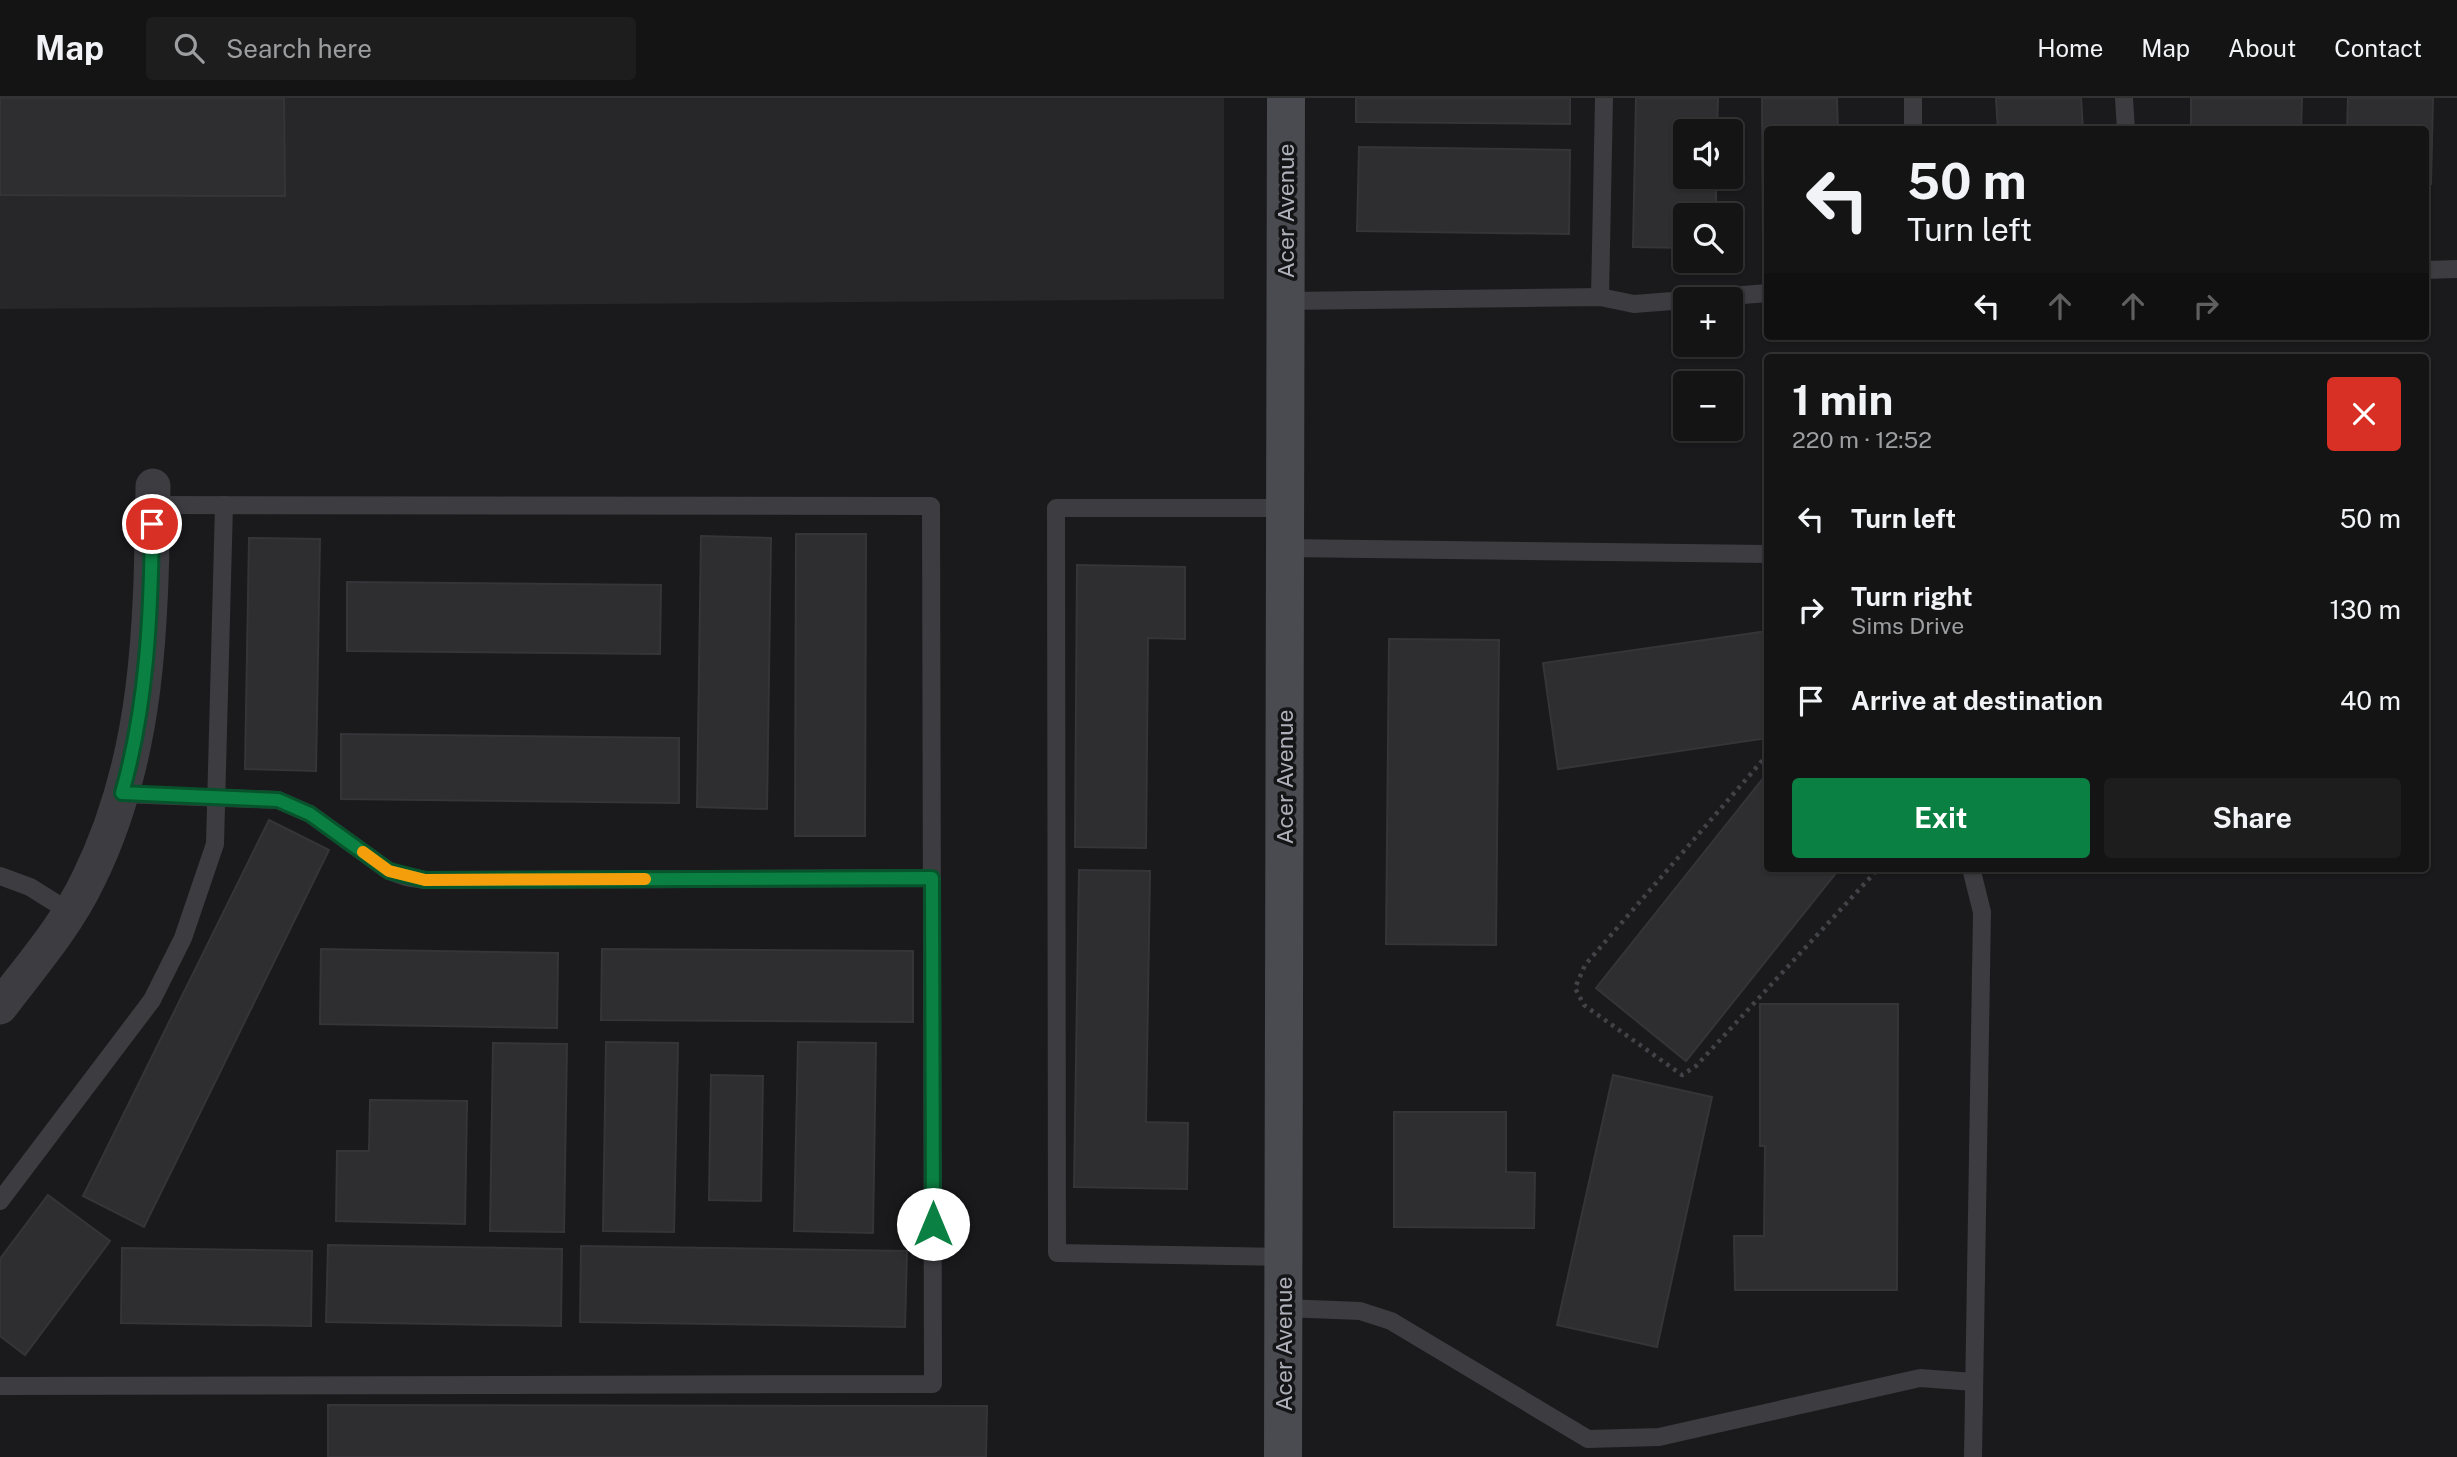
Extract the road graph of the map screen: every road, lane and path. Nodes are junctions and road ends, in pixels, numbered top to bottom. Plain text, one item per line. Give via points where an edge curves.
1 (1286, 98) edge
2 (1604, 98) edge
3 (1913, 98) edge
4 (2124, 98) edge
5 (1913, 126) edge
6 (2126, 126) edge
7 (2457, 269) edge
8 (2429, 270) edge
9 (1764, 293) edge
10 (1743, 295) edge
11 (1600, 297) junction
12 (1286, 301) junction
13 (1673, 301) edge
14 (153, 496) joint
15 (224, 505) junction
16 (1285, 508) junction
17 (1285, 548) junction
18 (1764, 554) edge
19 (1764, 759) edge
20 (122, 793) junction
21 (218, 798) junction
22 (1875, 872) edge
23 (1972, 872) edge
24 (0, 876) edge
25 (932, 878) junction
26 (70, 912) junction
27 (0, 1006) edge
28 (0, 1201) edge
29 (1284, 1257) junction
30 (1284, 1308) junction
31 (1974, 1382) junction
32 (0, 1386) edge
33 (1283, 1457) edge
34 (1973, 1457) edge

1 - 12 street, Acer Avenue
2 - 11 lane
3 - 5 lane
4 - 6 lane
7 - 8 lane
9 - 10 lane
11 - 12 lane
11 - 13 lane via 1634,304
12 - 16 street, Acer Avenue
14 - 15 lane
14 - 20 street via 151,618
15 - 21 lane
15 - 25 lane via 931,506
16 - 17 street, Acer Avenue
16 - 29 lane via 1056,508 1057,1253
17 - 18 lane
17 - 29 street, Acer Avenue
19 - 22 path via 1585,965 1575,988 1584,1004 1682,1075 1696,1066
20 - 21 lane
20 - 26 street via 114,822
21 - 25 lane via 278,800 310,814 389,871 425,880
21 - 28 lane via 215,845 183,938 152,1000
23 - 31 lane via 1982,912
24 - 26 lane via 30,887
25 - 32 lane via 933,1384
26 - 27 street
29 - 30 street, Acer Avenue
30 - 31 lane via 1360,1311 1391,1321 1588,1439 1659,1437 1920,1378
30 - 33 street, Acer Avenue
31 - 34 lane

